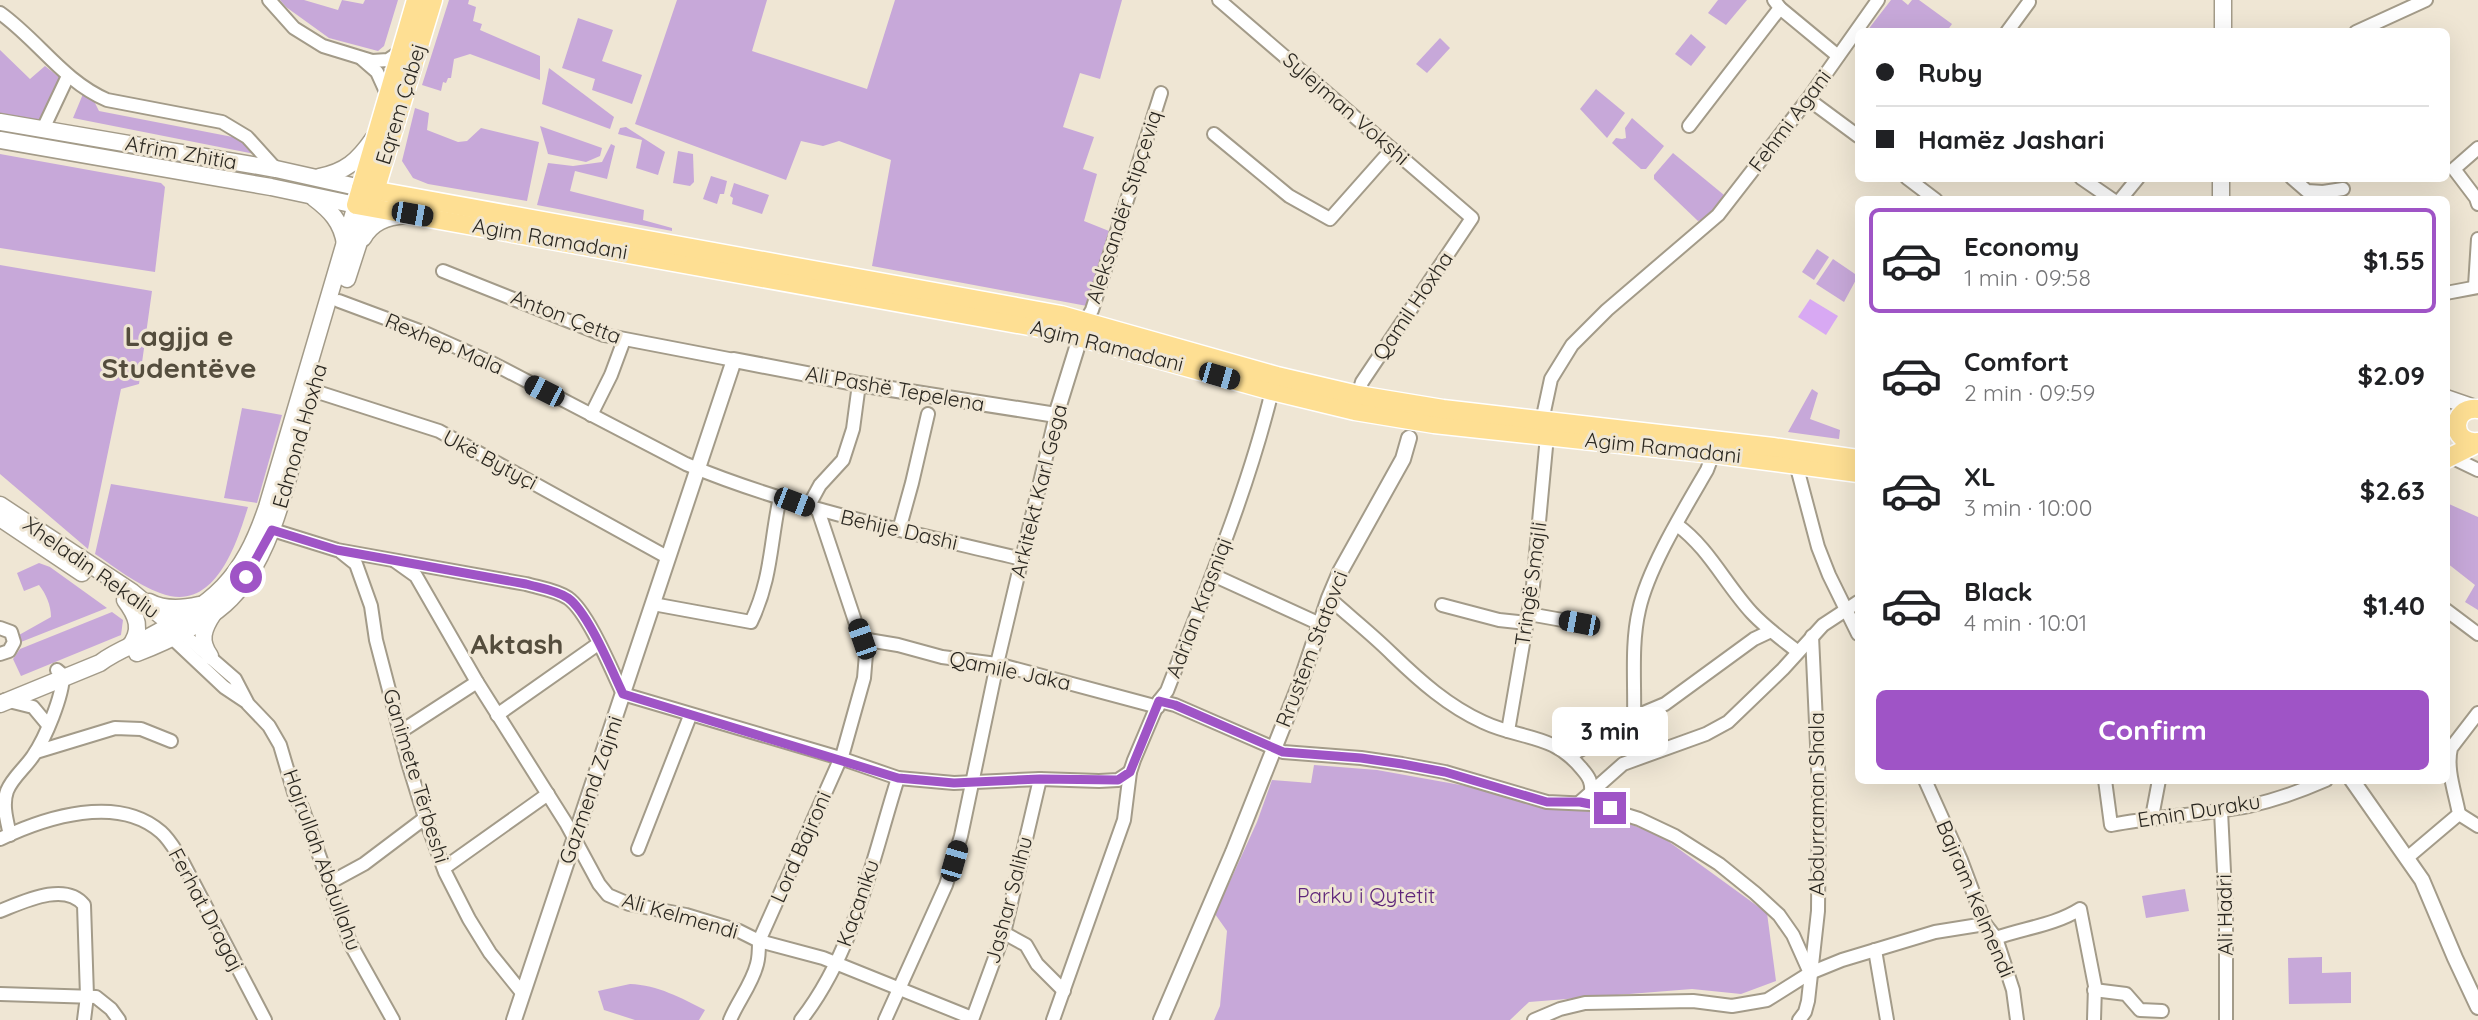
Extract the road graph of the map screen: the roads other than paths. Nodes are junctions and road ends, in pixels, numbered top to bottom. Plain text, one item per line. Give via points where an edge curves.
1 (269, 0) edge
2 (416, 0) edge
3 (432, 0) edge
4 (1220, 0) edge
5 (1878, 0) edge
6 (2223, 0) edge
7 (2426, 0) edge
8 (2029, 2) dead end
9 (1777, 4) edge
10 (0, 13) edge
11 (1858, 28) edge
12 (2010, 28) edge
13 (2223, 28) edge
14 (2365, 28) edge
15 (1855, 33) edge
16 (400, 52) junction
17 (1839, 56) junction
18 (362, 59) junction
19 (68, 76) junction
20 (1161, 93) dead end
21 (387, 94) junction
22 (1808, 99) junction
23 (0, 122) edge
24 (1689, 126) dead end
25 (43, 129) junction
26 (1214, 134) dead end
27 (1855, 134) edge
28 (0, 140) edge
29 (382, 140) junction
30 (2478, 148) edge
31 (1392, 149) junction
32 (276, 169) junction
33 (314, 177) junction
34 (1912, 182) edge
35 (2087, 182) edge
36 (2135, 182) edge
37 (2297, 182) edge
38 (2343, 189) dead end
39 (309, 194) junction
40 (1931, 196) edge
41 (2107, 196) edge
42 (2123, 196) edge
43 (365, 198) junction
44 (429, 201) junction
45 (2478, 204) edge
46 (412, 214) junction
47 (1472, 218) joint
48 (1694, 235) joint
49 (2478, 239) edge
50 (350, 248) junction
51 (443, 271) dead end
52 (2477, 287) edge
53 (2450, 292) edge
54 (339, 301) junction
55 (1083, 328) junction
56 (624, 340) junction
57 (734, 360) junction
58 (859, 384) junction
59 (307, 389) junction
60 (1272, 391) junction
61 (1357, 395) junction
62 (2450, 399) edge
63 (2477, 408) edge
64 (928, 414) dead end
65 (592, 415) junction
66 (1056, 415) junction
67 (2453, 422) edge
68 (1545, 428) junction
69 (1411, 430) junction
70 (2450, 441) edge
71 (2478, 443) edge
72 (2450, 452) edge
73 (1713, 454) junction
74 (2450, 454) edge
75 (1855, 459) edge
76 (1796, 464) junction
77 (697, 468) junction
78 (2478, 470) edge
79 (1855, 473) edge
80 (780, 497) junction
81 (0, 505) edge
82 (813, 509) junction
83 (0, 518) edge
84 (1677, 525) junction
85 (266, 528) junction
86 (899, 530) junction
87 (337, 550) junction
88 (667, 557) junction
89 (392, 559) junction
90 (1022, 559) junction
91 (1213, 575) junction
92 (128, 596) junction
93 (1329, 598) junction
94 (653, 604) junction
95 (1442, 605) dead end
96 (1853, 605) edge
97 (211, 607) junction
98 (2450, 613) edge
99 (1528, 619) junction
100 (1320, 625) junction
101 (1588, 626) dead end
102 (0, 628) edge
103 (172, 631) junction
104 (1771, 631) junction
105 (2478, 634) edge
106 (1812, 636) junction
107 (862, 639) junction
108 (598, 644) junction
109 (129, 647) junction
110 (1798, 652) junction
111 (0, 653) edge
112 (210, 656) junction
113 (100, 663) junction
114 (998, 664) junction
115 (60, 674) junction
116 (477, 682) junction
117 (623, 694) junction
118 (2, 701) edge
119 (248, 704) junction
120 (1158, 704) junction
121 (2478, 713) edge
122 (497, 715) junction
123 (690, 716) junction
124 (1634, 717) junction
125 (48, 725) junction
126 (1508, 731) junction
127 (400, 732) junction
128 (171, 741) dead end
129 (2450, 746) edge
130 (1273, 749) junction
131 (36, 752) junction
132 (1571, 755) junction
133 (839, 758) junction
134 (2450, 771) edge
135 (1130, 772) junction
136 (898, 778) junction
137 (1040, 779) junction
138 (974, 782) junction
139 (1927, 784) edge
140 (2105, 784) edge
141 (2159, 784) edge
142 (2316, 784) edge
143 (2355, 784) edge
144 (1591, 793) junction
145 (548, 794) junction
146 (1580, 802) junction
147 (2221, 811) junction
148 (2459, 814) junction
149 (2151, 817) junction
150 (425, 818) junction
151 (2478, 826) edge
152 (5, 837) edge
153 (573, 839) junction
154 (638, 849) dead end
155 (2407, 858) junction
156 (444, 867) junction
157 (329, 883) junction
158 (0, 911) edge
159 (1985, 924) junction
160 (1004, 933) junction
161 (1996, 938) junction
162 (759, 941) junction
163 (1875, 950) junction
164 (837, 964) junction
165 (1810, 973) junction
166 (899, 989) junction
167 (2094, 990) junction
168 (1063, 991) junction
169 (0, 994) edge
170 (523, 994) junction
171 (87, 996) junction
172 (2477, 1005) edge
173 (2162, 1011) dead end
174 (519, 1017) edge
175 (972, 1019) edge
176 (85, 1020) edge
177 (119, 1020) edge
178 (265, 1020) edge
179 (393, 1020) edge
180 (730, 1020) edge
181 (801, 1020) edge
182 (885, 1020) edge
183 (1053, 1020) edge
184 (1161, 1020) edge
185 (1534, 1020) edge
186 (1799, 1020) edge
187 (1887, 1020) edge
188 (2017, 1020) edge
189 (2094, 1020) edge
190 (2226, 1020) edge
191 (2477, 1020) edge

1 - 18 street via 307,38
2 - 16 main road, Eqrem Çabej
3 - 29 main road, Eqrem Çabej
4 - 31 street, Sylejman Vokshi
5 - 11 street, Fehmi Agani
6 - 13 main road
7 - 14 street
8 - 12 street
9 - 17 street
9 - 24 street
10 - 19 street
15 - 17 street, Fehmi Agani
16 - 18 street via 381,61
16 - 21 main road, Eqrem Çabej
17 - 22 street, Fehmi Agani
18 - 21 street via 377,72
19 - 25 street
19 - 32 street via 107,100 222,122 247,137
20 - 55 street, Aleksandër Stipçeviq
21 - 29 main road, Eqrem Çabej
22 - 27 street
22 - 48 street, Fehmi Agani via 1718,215
23 - 25 main road, Afrim Zhitia
25 - 32 main road, Afrim Zhitia
26 - 31 street via 1289,196 1330,219
28 - 39 main road, Afrim Zhitia
29 - 33 main road via 346,169
29 - 43 main road, Eqrem Çabej
29 - 44 main road via 396,184
30 - 45 street via 2454,169
31 - 47 street, Sylejman Vokshi
32 - 33 main road, Afrim Zhitia
33 - 43 main road, Afrim Zhitia
34 - 40 street
35 - 41 street
36 - 42 street
37 - 38 street via 2307,191
39 - 43 main road, Afrim Zhitia
39 - 50 main road via 332,212
43 - 44 main road, Agim Ramadani
43 - 46 main road, Agim Ramadani
43 - 50 main road, Edmond Hoxha
44 - 55 main road, Agim Ramadani via 754,258
46 - 50 main road via 372,225
46 - 55 main road, Agim Ramadani
47 - 61 street, Qamil Hoxha
48 - 68 street, Tringë Smajli via 1572,345 1551,379
49 - 52 street
50 - 54 main road, Edmond Hoxha
50 - 59 main road, Edmond Hoxha
51 - 56 street, Anton Çetta
52 - 53 street
54 - 59 main road, Edmond Hoxha
54 - 65 street, Rexhep Mala via 425,333
55 - 60 main road, Agim Ramadani
55 - 61 main road, Agim Ramadani
55 - 66 street, Arkitekt Karl Gega
56 - 57 street, Anton Çetta
56 - 65 street
57 - 58 street, Ali Pashë Tepelena
57 - 77 street, Gazmend Zajmi
58 - 66 street, Ali Pashë Tepelena
58 - 82 street via 843,460 820,485
59 - 85 main road, Edmond Hoxha
59 - 88 street, Ukë Bytyçi via 439,431
60 - 69 main road, Agim Ramadani
60 - 91 street, Adrian Krasniqi
61 - 68 main road, Agim Ramadani
62 - 63 main road
63 - 67 main road via 2468,409
64 - 86 street
65 - 77 street, Rexhep Mala
66 - 90 street, Arkitekt Karl Gega
67 - 70 main road
67 - 71 main road via 2465,441
68 - 69 main road, Agim Ramadani
68 - 73 main road, Agim Ramadani
68 - 75 main road, Agim Ramadani
68 - 99 street, Tringë Smajli
69 - 93 street, Rrustem Statovci via 1403,459
71 - 72 main road
73 - 76 main road, Agim Ramadani
73 - 84 street
74 - 78 street
76 - 79 main road, Agim Ramadani
76 - 96 street via 1829,575
77 - 80 street, Behije Dashi
77 - 88 street, Gazmend Zajmi
80 - 82 street, Behije Dashi
80 - 94 street via 770,567 751,622
81 - 92 main road, Xheladin Rekaliu
82 - 86 street, Behije Dashi
82 - 107 street, Lord Bajroni
83 - 92 main road, Xheladin Rekaliu
84 - 104 street
84 - 124 street via 1639,610
85 - 87 street
85 - 97 main road, Edmond Hoxha
86 - 90 street, Behije Dashi
87 - 89 street
87 - 127 street, Ganimete Tërbeshi via 356,564
88 - 94 street, Gazmend Zajmi
89 - 108 street via 557,593 570,599 583,614
89 - 116 street, Ali Kelmendi via 416,576
90 - 114 street, Arkitekt Karl Gega
91 - 100 street
91 - 120 street, Adrian Krasniqi
92 - 97 main road via 158,607
92 - 103 main road, Xheladin Rekaliu
92 - 109 main road via 137,619 137,634
93 - 100 street, Rrustem Statovci
93 - 126 street via 1443,699
94 - 117 street, Gazmend Zajmi
95 - 99 street via 1500,620
96 - 106 street
97 - 103 main road, Edmond Hoxha
97 - 112 main road via 203,637
98 - 105 street
99 - 101 street
99 - 126 street, Tringë Smajli
100 - 130 street, Rrustem Statovci
102 - 111 street via 11,632 14,642 9,652
103 - 109 main road
103 - 112 street, Hajrullah Abdullahu
103 - 113 main road via 112,663
103 - 119 street, Hajrullah Abdullahu via 223,687
104 - 110 street
104 - 124 street via 1665,704
106 - 110 street
106 - 165 street, Abdurraman Shala via 1819,788 1818,911
107 - 114 street, Qamile Jaka
107 - 133 street, Lord Bajroni via 864,678
108 - 117 street
108 - 122 street
109 - 113 main road
110 - 144 street via 1728,722 1623,764
112 - 119 street, Hajrullah Abdullahu via 235,679
113 - 115 main road
114 - 120 street, Qamile Jaka
114 - 138 street, Arkitekt Karl Gega
115 - 118 main road
115 - 125 street, Ferhat Dragaj via 63,689
116 - 122 street, Ali Kelmendi
116 - 127 street
117 - 123 street
117 - 153 street, Gazmend Zajmi
118 - 125 street via 33,708
119 - 157 street, Hajrullah Abdullahu via 280,745
120 - 130 street, Qamile Jaka via 1175,705
120 - 135 street, Adrian Krasniqi
121 - 129 street
122 - 145 street, Ali Kelmendi
123 - 133 street
123 - 154 street
124 - 132 street
125 - 131 street, Ferhat Dragaj
126 - 132 street
127 - 150 street, Ganimete Tërbeshi
128 - 131 street via 141,729 115,728
130 - 146 street, Qamile Jaka via 1402,764 1547,802
130 - 184 street, Rrustem Statovci
131 - 152 street, Ferhat Dragaj via 6,794
132 - 144 street via 1588,776
133 - 136 street
133 - 162 street, Lord Bajroni
134 - 148 street
135 - 137 street via 1118,780
135 - 168 street, Adrian Krasniqi via 1124,820
136 - 138 street
136 - 164 street, Kaçaniku
137 - 138 street
137 - 160 street, Jashar Salihu
138 - 166 street, Arkitekt Karl Gega via 946,884
139 - 159 street, Bajram Kelmendi
140 - 149 street, Emin Duraku via 2110,825
141 - 149 street
142 - 147 street, Emin Duraku
143 - 155 street
144 - 146 street
145 - 153 street, Ali Kelmendi
145 - 156 street
146 - 165 street, Qamile Jaka via 1639,818 1719,863 1779,915
147 - 149 street, Emin Duraku
147 - 190 street, Ali Hadri
148 - 151 street
148 - 155 street
150 - 156 street, Ganimete Tërbeshi
150 - 157 street via 364,864
152 - 178 street, Ferhat Dragaj via 36,825 102,812 138,817 162,833 181,859
153 - 162 street, Ali Kelmendi via 599,884 617,900 686,915
153 - 170 street, Gazmend Zajmi
155 - 172 street via 2432,901
156 - 170 street, Ganimete Tërbeshi via 490,953
157 - 179 street, Hajrullah Abdullahu via 351,945
158 - 171 street via 62,893 79,899 85,912
159 - 161 street, Bajram Kelmendi
159 - 163 street via 1935,932
160 - 168 street via 1026,945
160 - 175 street, Jashar Salihu
161 - 167 street via 2080,909
161 - 188 street, Bajram Kelmendi via 2013,990
162 - 164 street, Ali Kelmendi
162 - 180 street, Lord Bajroni via 757,964
163 - 165 street
163 - 187 street
164 - 166 street, Ali Kelmendi
164 - 181 street, Kaçaniku
165 - 185 street via 1767,1000 1752,1003 1585,1003
165 - 186 street, Abdurraman Shala via 1808,1001
166 - 175 street, Ali Kelmendi
166 - 182 street, Arkitekt Karl Gega
167 - 173 street via 2126,994 2140,1010
167 - 189 street
168 - 183 street, Adrian Krasniqi
169 - 171 street
170 - 174 street, Gazmend Zajmi
171 - 176 street
171 - 177 street via 104,1002
172 - 191 street

